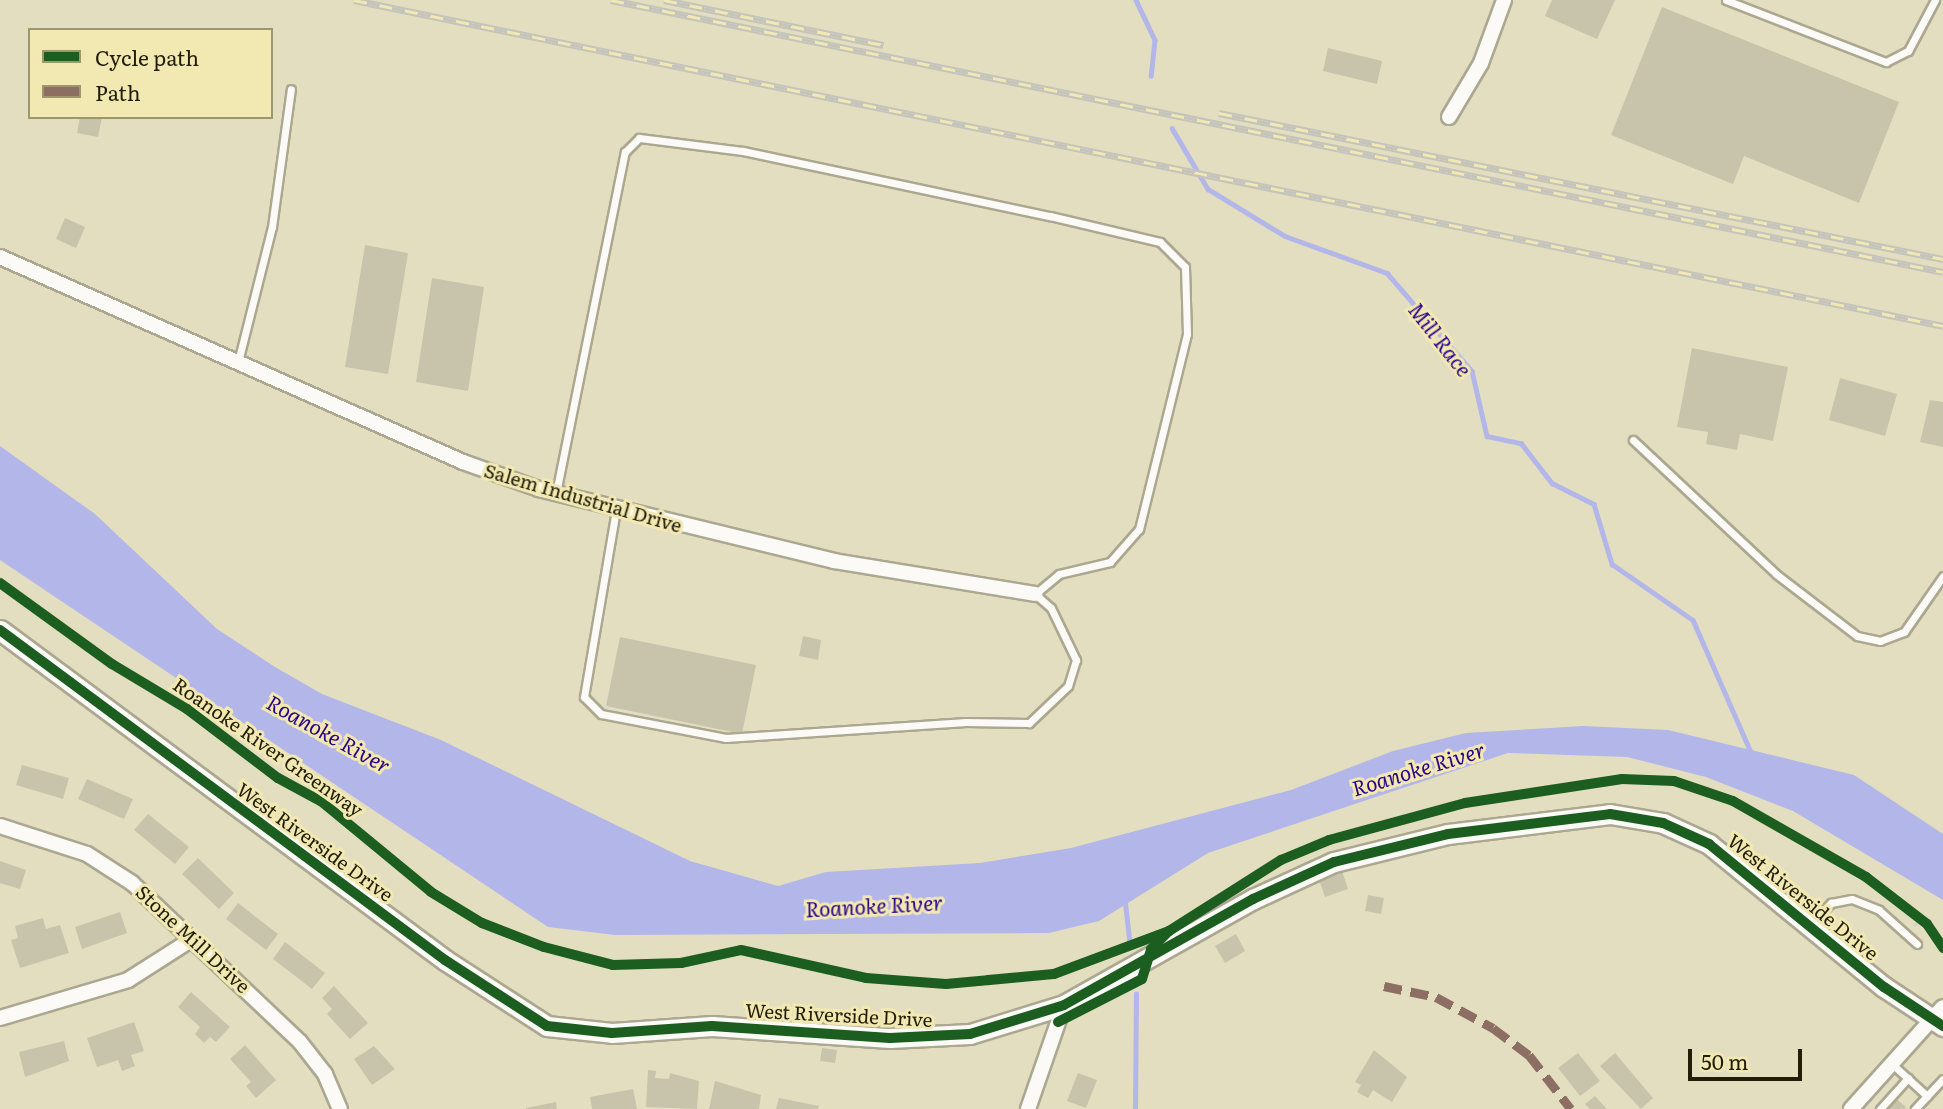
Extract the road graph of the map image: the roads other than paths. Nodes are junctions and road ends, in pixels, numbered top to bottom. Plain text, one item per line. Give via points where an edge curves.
1 (1504, 0) edge
2 (1727, 0) edge
3 (1935, 0) edge
4 (291, 89) dead end
5 (1449, 117) dead end
6 (0, 257) edge
7 (237, 362) junction
8 (1633, 440) dead end
9 (556, 494) junction
10 (616, 510) junction
11 (1943, 576) edge
12 (1035, 594) junction
13 (0, 630) edge
14 (0, 826) edge
15 (1810, 924) junction
16 (192, 939) junction
17 (1917, 944) dead end
18 (1064, 1005) junction
19 (0, 1018) edge
20 (1939, 1018) edge
21 (1892, 1064) junction
22 (1908, 1078) junction
23 (1943, 1079) edge
24 (1927, 1096) junction
25 (1855, 1108) edge
26 (340, 1109) edge
27 (1028, 1109) edge
28 (1880, 1109) edge
29 (1915, 1109) edge

1 - 5 street via 1481,63
2 - 3 lane via 1886,61 1908,51
4 - 7 lane via 271,227
6 - 7 street, Salem Industrial Drive
7 - 9 street, Salem Industrial Drive via 463,462
8 - 11 lane via 1776,574 1857,636 1880,641 1904,632
9 - 10 street, Salem Industrial Drive
9 - 12 lane via 609,221 630,143 649,135 915,185 1160,243 1185,267 1187,334 1139,529 1110,562 1059,574
10 - 12 street, Salem Industrial Drive via 834,561
10 - 12 lane via 584,697 594,710 614,717 726,738 966,722 1030,723 1062,694 1076,660 1051,608
13 - 18 street, West Riverside Drive via 536,1022 612,1032 712,1026 937,1038 1007,1026
14 - 16 street, Stone Mill Drive via 61,843 113,869
15 - 17 lane via 1830,904 1852,898 1879,910
15 - 18 street, West Riverside Drive via 1724,853 1687,832 1637,817 1578,814 1448,834 1334,862 1253,899
15 - 20 street, West Riverside Drive
16 - 19 street via 128,980
16 - 26 street, Stone Mill Drive via 300,1042 325,1074
18 - 27 street
20 - 21 street
21 - 22 lane
21 - 25 street
22 - 24 lane
22 - 28 lane
23 - 24 lane
24 - 29 lane

